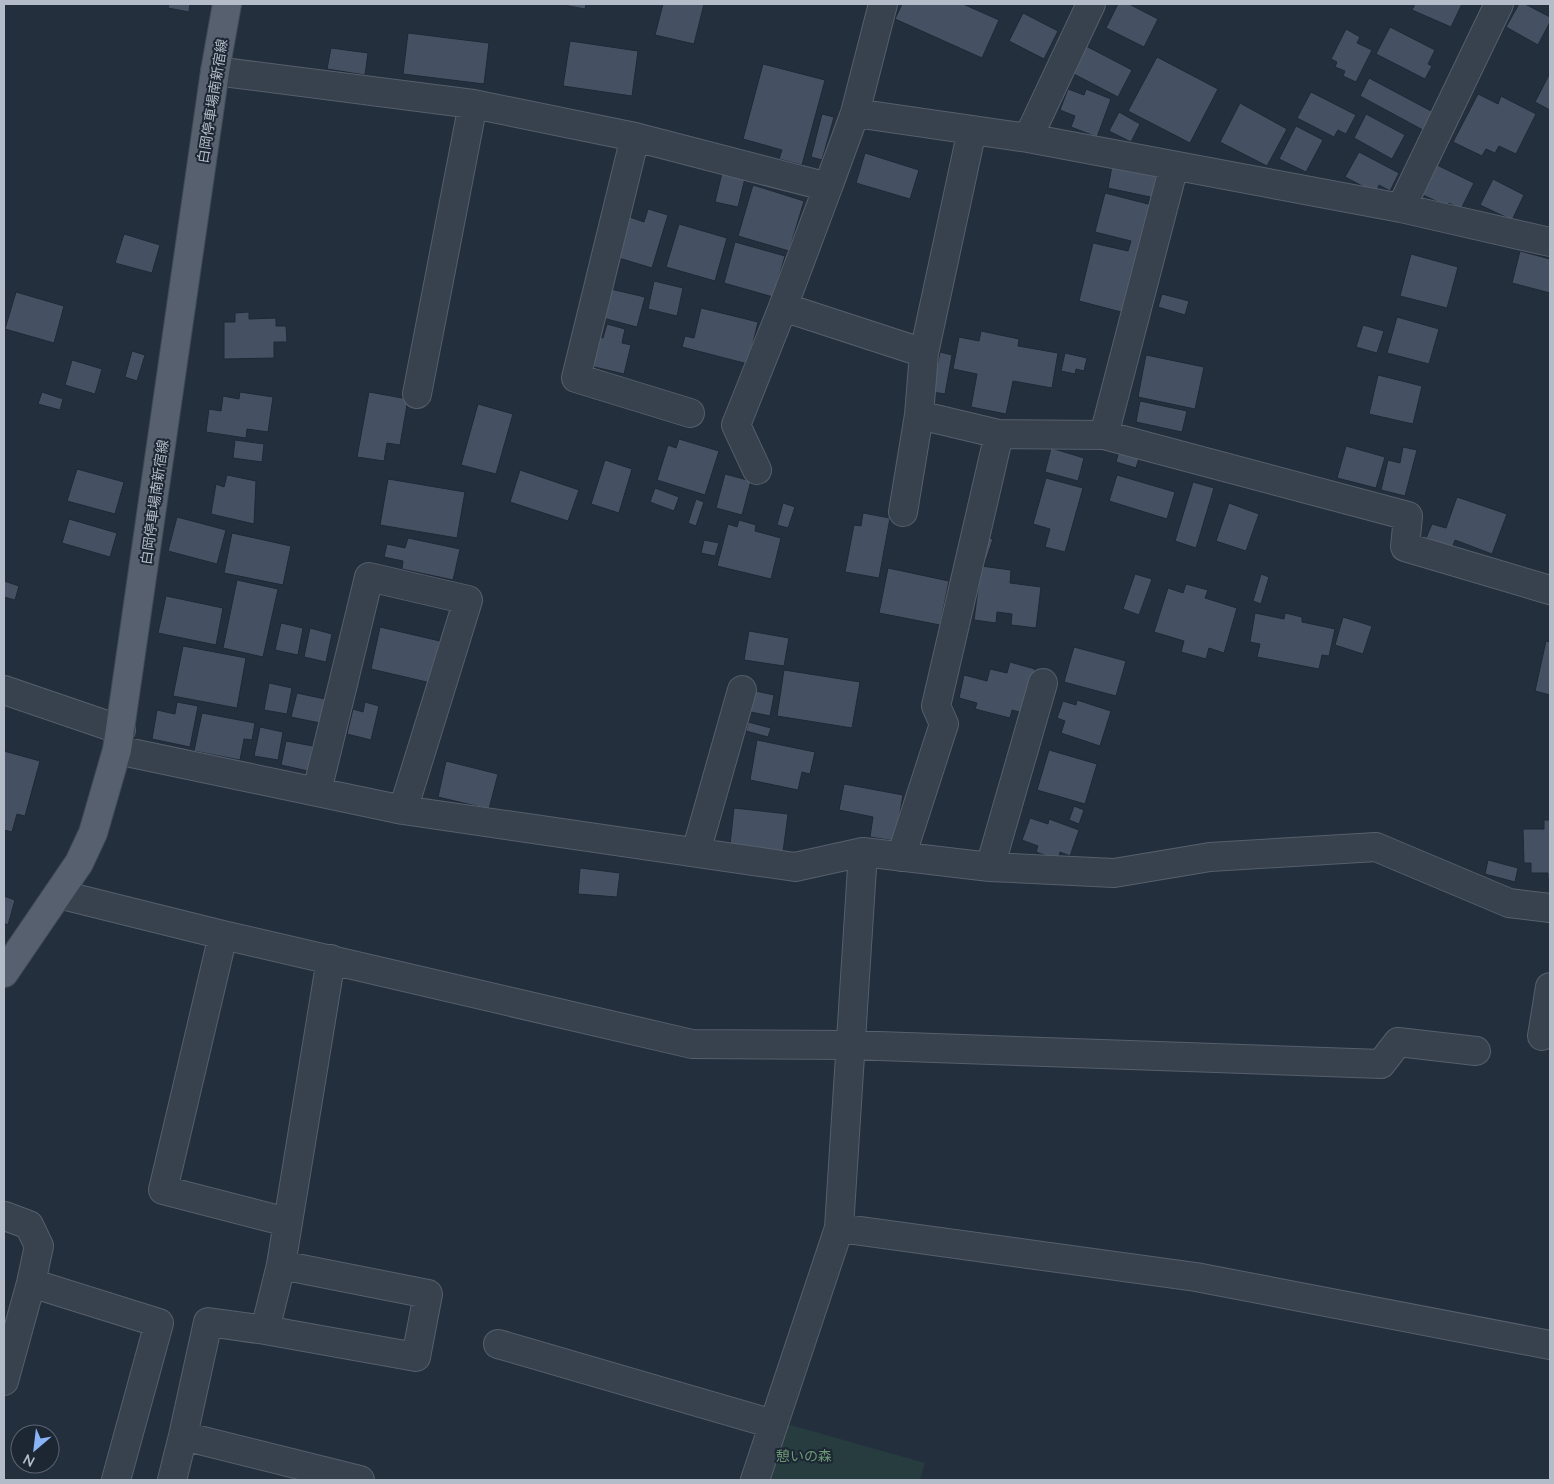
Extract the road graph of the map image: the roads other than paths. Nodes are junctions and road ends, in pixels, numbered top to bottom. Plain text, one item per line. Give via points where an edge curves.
1 (228, 4) edge
2 (883, 4) edge
3 (1091, 4) edge
4 (1500, 4) edge
5 (215, 71) junction
6 (472, 104) junction
7 (855, 113) junction
8 (972, 130) junction
9 (635, 137) junction
10 (1028, 138) junction
11 (1174, 166) junction
12 (828, 188) junction
13 (1400, 208) junction
14 (1550, 242) edge
15 (783, 307) junction
16 (924, 353) junction
17 (417, 394) dead end
18 (690, 413) dead end
19 (919, 415) junction
20 (1000, 434) junction
21 (1104, 435) junction
22 (757, 470) dead end
23 (903, 512) dead end
24 (1550, 590) edge
25 (1043, 683) dead end
26 (4, 690) edge
27 (742, 690) dead end
28 (119, 740) junction
29 (317, 791) junction
30 (404, 810) junction
31 (696, 852) junction
32 (863, 852) junction
33 (902, 857) junction
34 (990, 867) junction
35 (58, 894) junction
36 (1550, 908) edge
37 (223, 935) junction
38 (331, 959) junction
39 (4, 973) edge
40 (1550, 987) edge
41 (1542, 1036) dead end
42 (851, 1045) junction
43 (1476, 1051) dead end
44 (5, 1216) edge
45 (287, 1222) junction
46 (839, 1228) junction
47 (281, 1265) junction
48 (31, 1283) junction
49 (265, 1330) junction
50 (498, 1344) dead end
51 (1550, 1345) edge
52 (4, 1381) edge
53 (773, 1424) junction
54 (183, 1436) junction
55 (116, 1480) edge
56 (172, 1480) edge
57 (360, 1480) edge
58 (755, 1480) edge

1 - 5 main road, 白岡停車場南新宿線
2 - 7 street
3 - 10 street
4 - 13 street
5 - 6 street
5 - 28 main road, 白岡停車場南新宿線
6 - 9 street
6 - 17 street
7 - 8 street
7 - 12 street
8 - 10 street
8 - 16 street
9 - 12 street
9 - 18 street via 576,378
10 - 11 street
11 - 13 street
11 - 21 street
12 - 15 street
13 - 14 street
15 - 16 street
15 - 22 street via 736,425
16 - 19 street
19 - 20 street
19 - 23 street
20 - 21 street
20 - 33 street via 936,706 944,724
21 - 24 street via 1408,516 1405,547
25 - 34 street
26 - 28 street
27 - 31 street
28 - 29 street
28 - 35 main road, 白岡停車場南新宿線 via 93,833 79,863
29 - 30 street
29 - 30 street via 369,577 468,600
30 - 31 street
31 - 32 street via 795,867
32 - 33 street
32 - 42 street
33 - 34 street
34 - 36 street via 1114,873 1210,857 1376,847 1509,904
35 - 37 street
35 - 39 main road, 白岡停車場南新宿線
37 - 38 street
37 - 45 street via 163,1190
38 - 42 street via 692,1044
38 - 45 street
40 - 41 street
42 - 43 street via 1381,1064 1398,1042
42 - 46 street
44 - 48 street via 29,1225 39,1246
45 - 47 street
46 - 51 street via 1196,1277
46 - 53 street
47 - 49 street
47 - 49 street via 428,1294 416,1357
48 - 52 street
48 - 55 street via 159,1323
49 - 54 street via 208,1322
50 - 53 street
53 - 58 street
54 - 56 street
54 - 57 street

